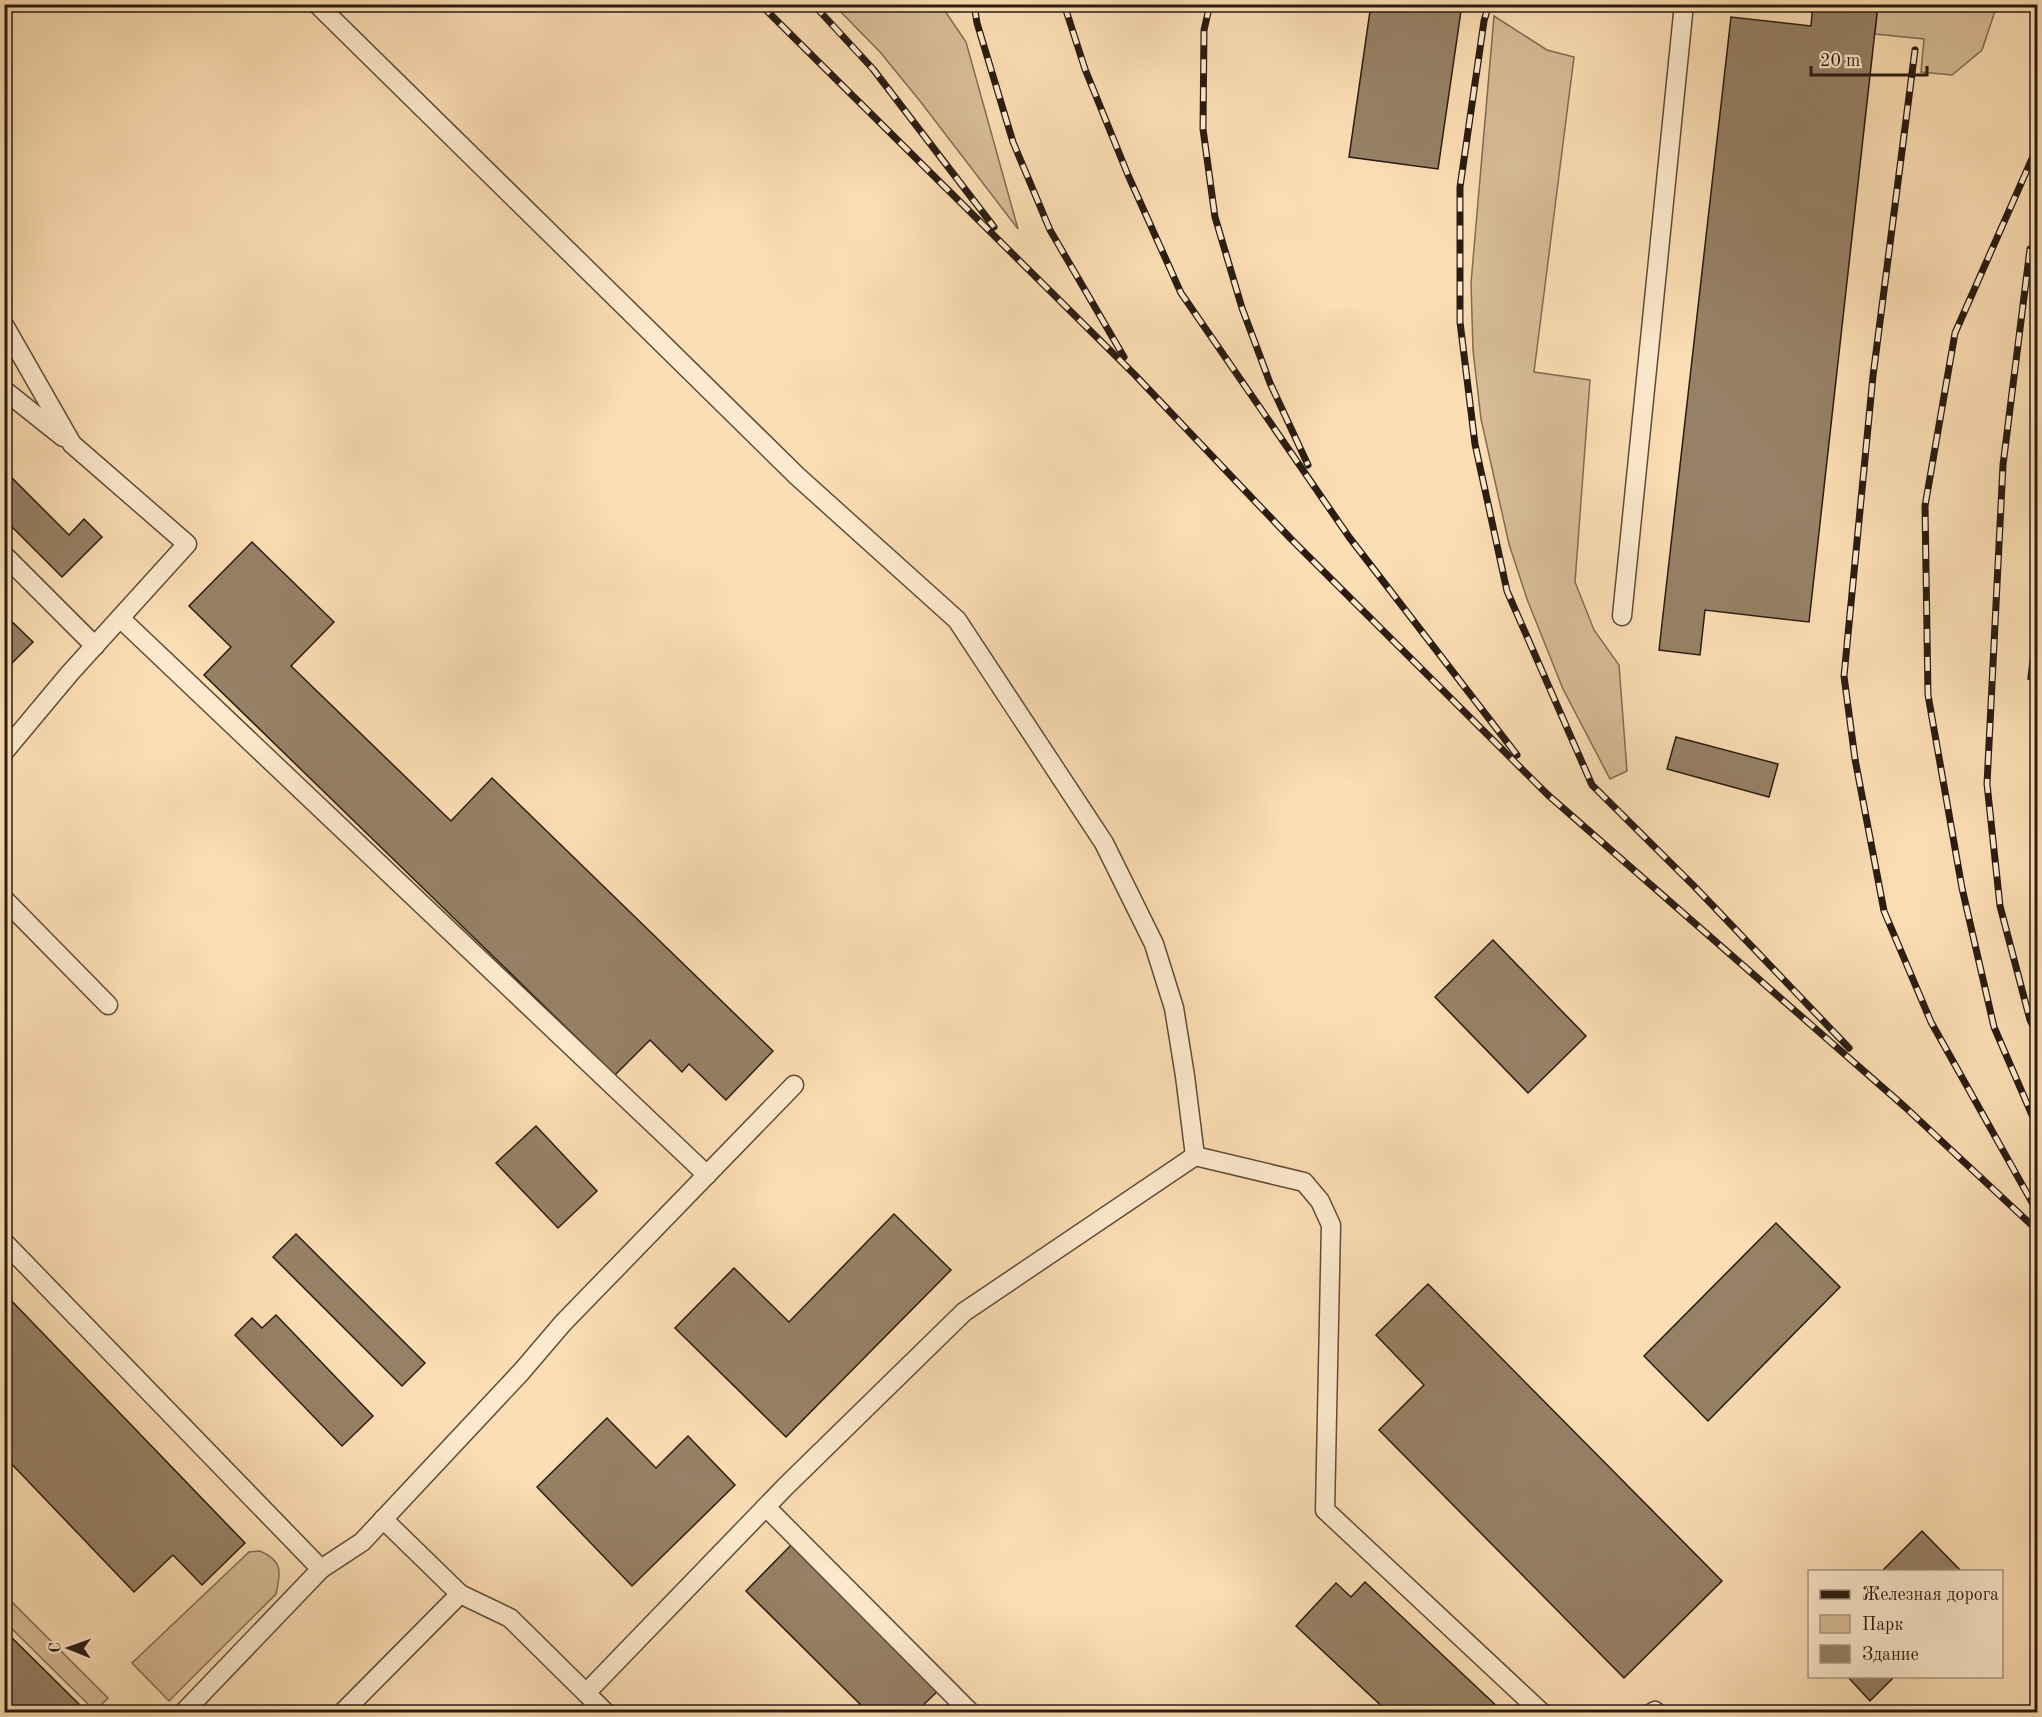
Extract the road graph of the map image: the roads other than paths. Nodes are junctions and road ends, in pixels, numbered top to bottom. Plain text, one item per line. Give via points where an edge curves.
1 (317, 4) edge
2 (1684, 4) edge
3 (4, 325) edge
4 (4, 390) edge
5 (72, 444) junction
6 (4, 555) edge
7 (1622, 616) dead end
8 (120, 618) junction
9 (95, 646) junction
10 (4, 752) edge
11 (4, 899) edge
12 (108, 1005) dead end
13 (794, 1085) dead end
14 (1195, 1156) junction
15 (707, 1174) junction
16 (4, 1242) edge
17 (766, 1507) junction
18 (383, 1519) junction
19 (321, 1569) junction
20 (460, 1594) junction
21 (586, 1692) junction
22 (183, 1713) edge
23 (343, 1713) edge
24 (605, 1713) edge
25 (970, 1713) edge
26 (1541, 1713) edge

1 - 14 lane via 797,476 957,620 1104,843 1154,944 1174,1008
2 - 7 lane
3 - 5 lane
4 - 5 lane
5 - 8 lane via 187,544
6 - 9 lane
8 - 9 lane
8 - 15 lane
9 - 10 lane
11 - 12 lane
13 - 15 lane
14 - 17 lane via 964,1312
14 - 26 lane via 1304,1182 1320,1201 1330,1225 1325,1510
15 - 18 lane
16 - 19 lane
17 - 21 lane
17 - 25 lane
18 - 19 lane via 362,1542
18 - 20 lane
19 - 22 lane
20 - 21 lane via 510,1618
20 - 23 lane
21 - 24 lane

